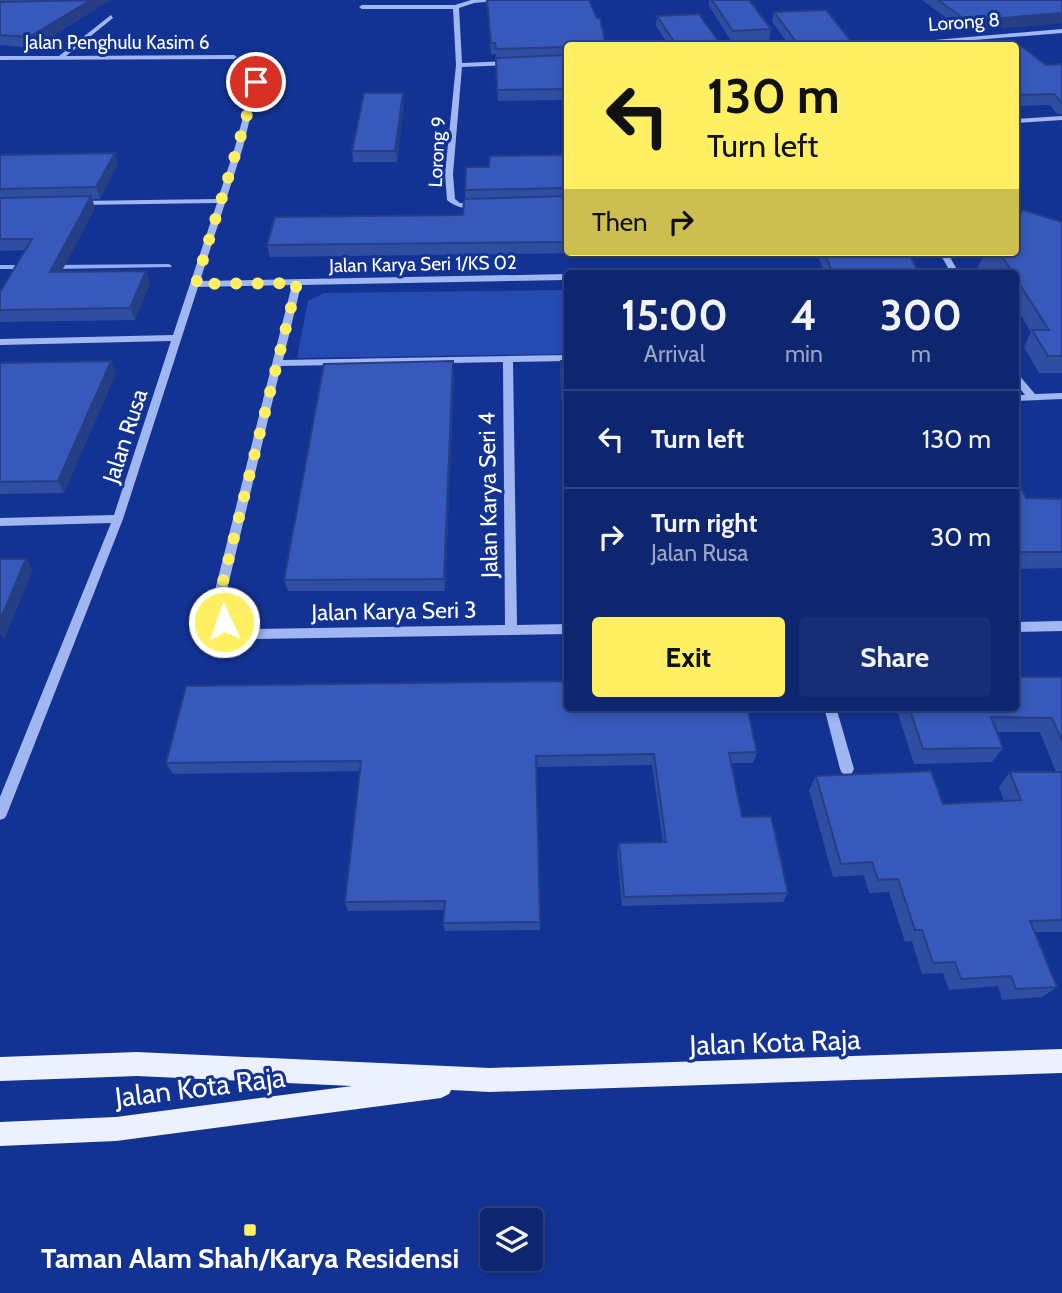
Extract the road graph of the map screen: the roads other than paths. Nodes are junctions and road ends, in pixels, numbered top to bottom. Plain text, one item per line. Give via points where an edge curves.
1 (502, 0) edge
2 (473, 1) edge
3 (456, 6) junction
4 (362, 7) dead end
5 (111, 17) dead end
6 (1062, 31) edge
7 (919, 42) edge
8 (234, 57) dead end
9 (4, 58) edge
10 (60, 58) junction
11 (261, 61) dead end
12 (513, 62) edge
13 (0, 64) edge
14 (459, 65) junction
15 (1062, 118) edge
16 (1019, 121) edge
17 (220, 201) junction
18 (67, 204) edge
19 (483, 206) edge
20 (564, 277) edge
21 (297, 283) junction
22 (196, 284) junction
23 (178, 338) junction
24 (0, 342) edge
25 (564, 358) edge
26 (508, 359) junction
27 (277, 363) junction
28 (1019, 381) edge
29 (1031, 396) junction
30 (1062, 396) edge
31 (1019, 398) edge
32 (118, 519) junction
33 (0, 522) edge
34 (1062, 626) edge
35 (1019, 627) edge
36 (564, 629) edge
37 (511, 630) junction
38 (831, 711) edge
39 (847, 769) dead end
40 (0, 814) edge
41 (1062, 1061) edge
42 (0, 1069) edge
43 (490, 1080) junction
44 (0, 1133) edge

1 - 2 street
2 - 3 street
3 - 4 street
3 - 14 street, Lorong 9
5 - 10 street
6 - 7 street, Lorong 8
8 - 10 street, Jalan Penghulu Kasim 6
9 - 10 street, Jalan Penghulu Kasim 6
9 - 13 street
11 - 17 street, Jalan Rusa
12 - 14 street
14 - 19 street, Lorong 9 via 449,174 451,200 457,205
15 - 16 street
17 - 18 street
17 - 22 street, Jalan Rusa
20 - 21 street, Jalan Karya Seri 1/KS 02
21 - 22 street, Jalan Karya Seri 1/KS 02
21 - 27 street
22 - 23 street, Jalan Rusa
23 - 24 street
23 - 32 street, Jalan Rusa
25 - 26 street
26 - 27 street
26 - 37 street, Jalan Karya Seri 4
27 - 37 street, Jalan Karya Seri 3 via 218,602 224,622 249,634
28 - 29 street
29 - 30 street
29 - 31 street
32 - 33 street
32 - 40 street, Jalan Rusa
34 - 35 street
36 - 37 street, Jalan Karya Seri 3
38 - 39 street
41 - 43 main road, Jalan Kota Raja
42 - 43 main road, Jalan Kota Raja via 137,1064
43 - 44 main road, Jalan Kota Raja via 116,1129

